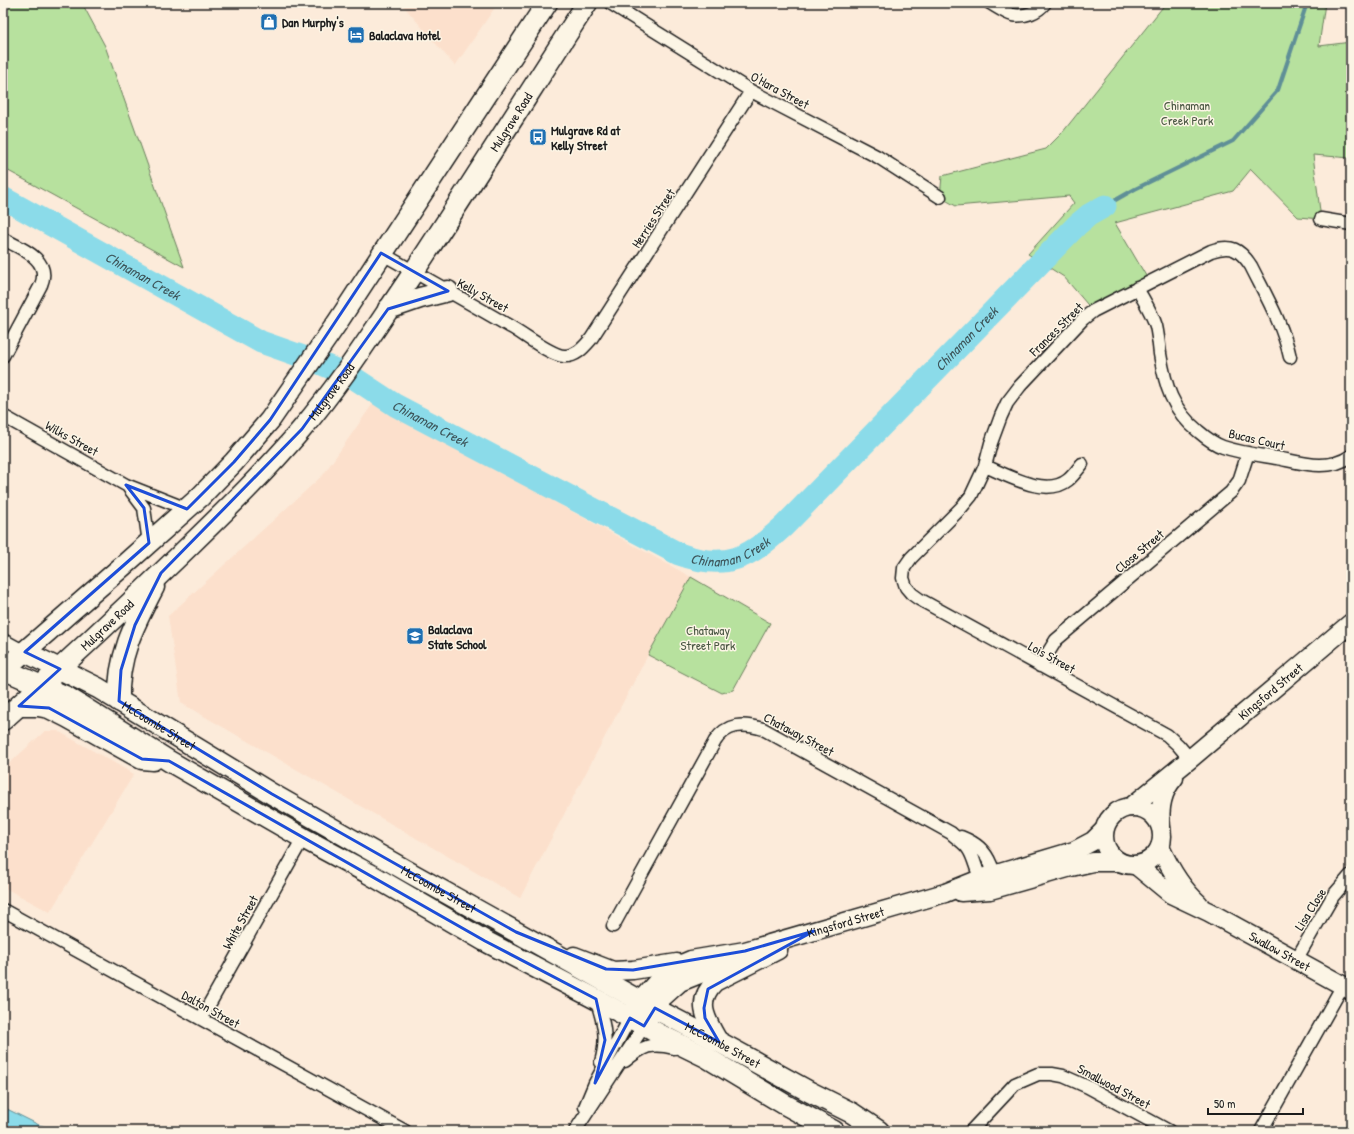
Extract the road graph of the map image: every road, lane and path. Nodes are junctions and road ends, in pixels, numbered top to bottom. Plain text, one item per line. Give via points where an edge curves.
1 (547, 3) edge
2 (587, 3) edge
3 (610, 3) edge
4 (990, 3) edge
5 (1045, 3) edge
6 (752, 91) junction
7 (940, 197) dead end
8 (1321, 220) dead end
9 (1351, 224) edge
10 (3, 239) edge
11 (382, 254) junction
12 (413, 271) junction
13 (1137, 288) junction
14 (448, 291) junction
15 (388, 309) junction
16 (3, 356) edge
17 (572, 356) joint
18 (1290, 357) dead end
19 (3, 416) edge
20 (1248, 453) junction
21 (1351, 456) edge
22 (1082, 464) dead end
23 (985, 466) junction
24 (126, 485) junction
25 (187, 509) junction
26 (149, 543) junction
27 (161, 573) junction
28 (903, 578) joint
29 (1351, 623) edge
30 (3, 640) edge
31 (25, 652) junction
32 (1040, 666) junction
33 (60, 669) junction
34 (4, 670) edge
35 (41, 686) junction
36 (119, 701) junction
37 (19, 706) junction
38 (3, 720) edge
39 (1190, 759) junction
40 (169, 760) junction
41 (1131, 807) junction
42 (1161, 827) junction
43 (1104, 830) junction
44 (303, 838) junction
45 (1160, 847) junction
46 (1117, 862) junction
47 (1137, 866) junction
48 (1351, 875) edge
49 (988, 881) junction
50 (3, 910) edge
51 (1209, 912) junction
52 (613, 926) dead end
53 (814, 931) junction
54 (516, 932) junction
55 (745, 951) junction
56 (691, 960) junction
57 (1296, 960) junction
58 (1347, 988) edge
59 (596, 998) junction
60 (648, 1004) junction
61 (201, 1019) junction
62 (637, 1022) junction
63 (719, 1042) junction
64 (706, 1057) junction
65 (618, 1067) junction
66 (595, 1083) junction
67 (578, 1130) edge
68 (405, 1131) edge
69 (834, 1131) edge
70 (879, 1131) edge
71 (971, 1131) edge
72 (1169, 1131) edge
73 (1261, 1131) edge

1 - 11 main road
2 - 12 main road, Mulgrave Road
3 - 6 street, O'Hara Street
4 - 5 street via 1013,15 1034,12
6 - 7 street, O'Hara Street via 878,156
6 - 17 street, Herries Street via 591,339
8 - 9 street
10 - 16 street via 35,257 42,268 43,276
11 - 12 street, Kelly Street
11 - 25 main road via 270,420 220,477
12 - 14 street, Kelly Street
12 - 15 main road, Mulgrave Road
13 - 18 street, Frances Street via 1211,251 1231,248 1239,251 1252,266 1280,326
13 - 20 street, Bucas Court via 1153,318 1166,384 1179,413 1204,436 1222,447
13 - 23 street, Frances Street via 1083,319 1020,386 1001,416
14 - 15 main road
14 - 17 street, Kelly Street via 554,354
15 - 27 main road, Mulgrave Road via 336,385 302,429 270,466
19 - 24 street, Wilks Street
20 - 21 street, Bucas Court via 1314,466 1333,464
20 - 32 street, Close Street via 1239,481 1231,492 1056,640
22 - 23 street via 1067,481 1055,486 1028,484
23 - 28 street, Frances Street via 971,496 911,558 904,568
24 - 25 street, Wilks Street
24 - 26 street, Wilks Street via 144,508
25 - 26 main road
26 - 31 main road
27 - 33 main road, Mulgrave Road
27 - 36 main road via 126,647 119,681
28 - 32 street, Lois Street via 906,587 919,599
29 - 39 street, Kingsford Street
30 - 31 street, McCoombe Street
31 - 33 main road, McCoombe Street
31 - 34 main road
32 - 39 street, Lois Street via 1167,735
33 - 35 main road, Mulgrave Road
33 - 36 main road, McCoombe Street
34 - 35 main road, McCoombe Street
35 - 37 main road, Mulgrave Road
35 - 40 main road, McCoombe Street via 73,700
36 - 54 main road, McCoombe Street via 272,794
37 - 38 main road, Mulgrave Road
37 - 40 main road via 49,708 142,759
39 - 41 street, Kingsford Street
39 - 42 street, Kingsford Street via 1163,793 1160,809
40 - 44 main road, McCoombe Street
41 - 42 street via 1149,811
41 - 43 street via 1114,814
42 - 45 street
43 - 46 street via 1105,848
43 - 49 street, Kingsford Street via 1093,841 1079,848
44 - 59 main road, McCoombe Street via 485,941
44 - 61 street, White Street
45 - 47 street via 1155,856
45 - 51 street, Swallow Street via 1178,881
46 - 47 street
46 - 49 street, Kingsford Street via 1097,862
47 - 51 street, Swallow Street via 1171,894
48 - 57 street, Lisa Close via 1333,896
49 - 52 street, Chataway Street via 966,846 951,834 763,728 745,725 729,727 714,741
49 - 53 street, Kingsford Street
50 - 61 street, Dalton Street
51 - 57 street, Swallow Street
53 - 55 street, Kingsford Street
53 - 63 street via 714,982 708,988 705,1018
54 - 56 street via 613,971 635,970
54 - 60 main road, McCoombe Street
55 - 56 street, Kingsford Street
55 - 60 street, Kingsford Street via 720,966 680,982
56 - 60 street, Kingsford Street via 663,975
57 - 58 street, Swallow Street
58 - 73 street
59 - 62 main road, McCoombe Street
59 - 66 street via 603,1021 605,1040
60 - 62 street, Kingsford Street
60 - 63 main road, McCoombe Street
61 - 68 street, Dalton Street
62 - 64 main road, McCoombe Street
62 - 65 street
62 - 66 street
63 - 70 main road, McCoombe Street
64 - 65 street via 662,1045 652,1045 638,1051
64 - 69 main road, McCoombe Street
65 - 67 street
66 - 67 street
71 - 72 street, Smallwood Street via 1015,1084 1038,1074 1052,1074 1088,1086

